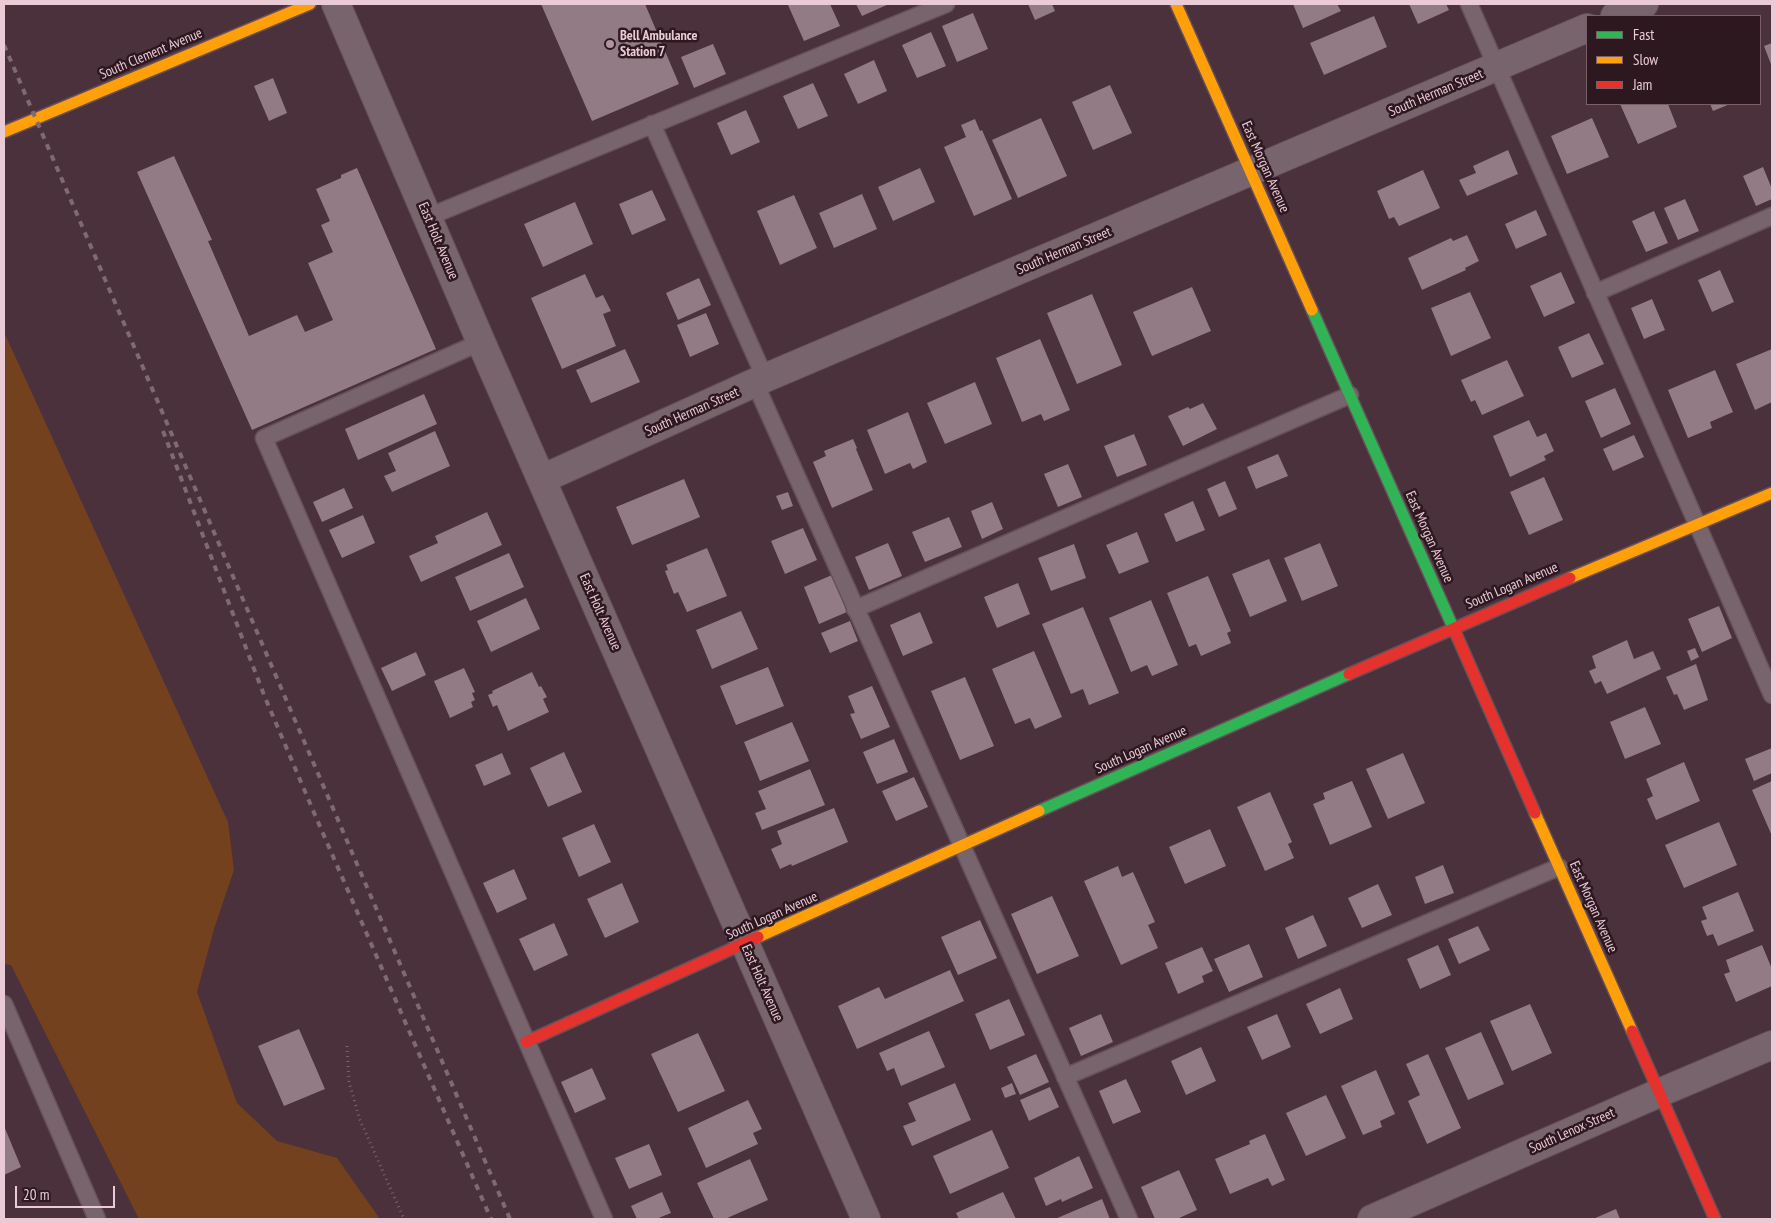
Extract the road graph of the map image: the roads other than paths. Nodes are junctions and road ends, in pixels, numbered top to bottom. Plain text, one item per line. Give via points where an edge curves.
1 (310, 4) edge
2 (336, 4) edge
3 (946, 4) edge
4 (1176, 4) edge
5 (1469, 4) edge
6 (1644, 4) edge
7 (1617, 15) edge
8 (1586, 28) edge
9 (1497, 67) junction
10 (652, 124) junction
11 (4, 132) edge
12 (1250, 171) junction
13 (1772, 216) edge
14 (428, 217) junction
15 (1595, 293) junction
16 (481, 342) junction
17 (760, 381) junction
18 (1350, 395) junction
19 (542, 479) junction
20 (1772, 493) edge
21 (1696, 525) junction
22 (855, 609) junction
23 (1453, 628) junction
24 (1772, 695) edge
25 (961, 846) junction
26 (1559, 867) junction
27 (745, 944) junction
28 (4, 1004) edge
29 (526, 1042) junction
30 (1772, 1045) edge
31 (1065, 1077) junction
32 (1659, 1093) junction
33 (97, 1219) edge
34 (604, 1219) edge
35 (866, 1219) edge
36 (1129, 1219) edge
37 (1372, 1219) edge
38 (1715, 1219) edge

1 - 11 street, South Clement Avenue
2 - 14 street, East Holt Avenue
3 - 10 lane
4 - 12 street, East Morgan Avenue
5 - 9 lane
6 - 7 street
8 - 9 street, South Herman Street
9 - 12 street, South Herman Street
9 - 15 lane
10 - 14 lane
10 - 17 lane
12 - 17 street, South Herman Street
12 - 18 street, East Morgan Avenue
13 - 15 lane
14 - 16 street, East Holt Avenue
15 - 21 lane
16 - 19 street, East Holt Avenue
16 - 29 lane via 264,438
17 - 19 street, South Herman Street
17 - 22 lane
18 - 22 lane
18 - 23 street, East Morgan Avenue
19 - 27 street, East Holt Avenue
20 - 21 street, South Logan Avenue
21 - 23 street, South Logan Avenue
21 - 24 lane
22 - 25 lane
23 - 25 street, South Logan Avenue
23 - 26 street, East Morgan Avenue
25 - 27 street, South Logan Avenue
25 - 31 lane
26 - 31 lane
26 - 32 street, East Morgan Avenue
27 - 29 street, South Logan Avenue
27 - 35 street, East Holt Avenue
28 - 33 lane
29 - 34 lane
30 - 32 street, South Lenox Street
31 - 36 lane
32 - 37 street, South Lenox Street
32 - 38 street, East Morgan Avenue

